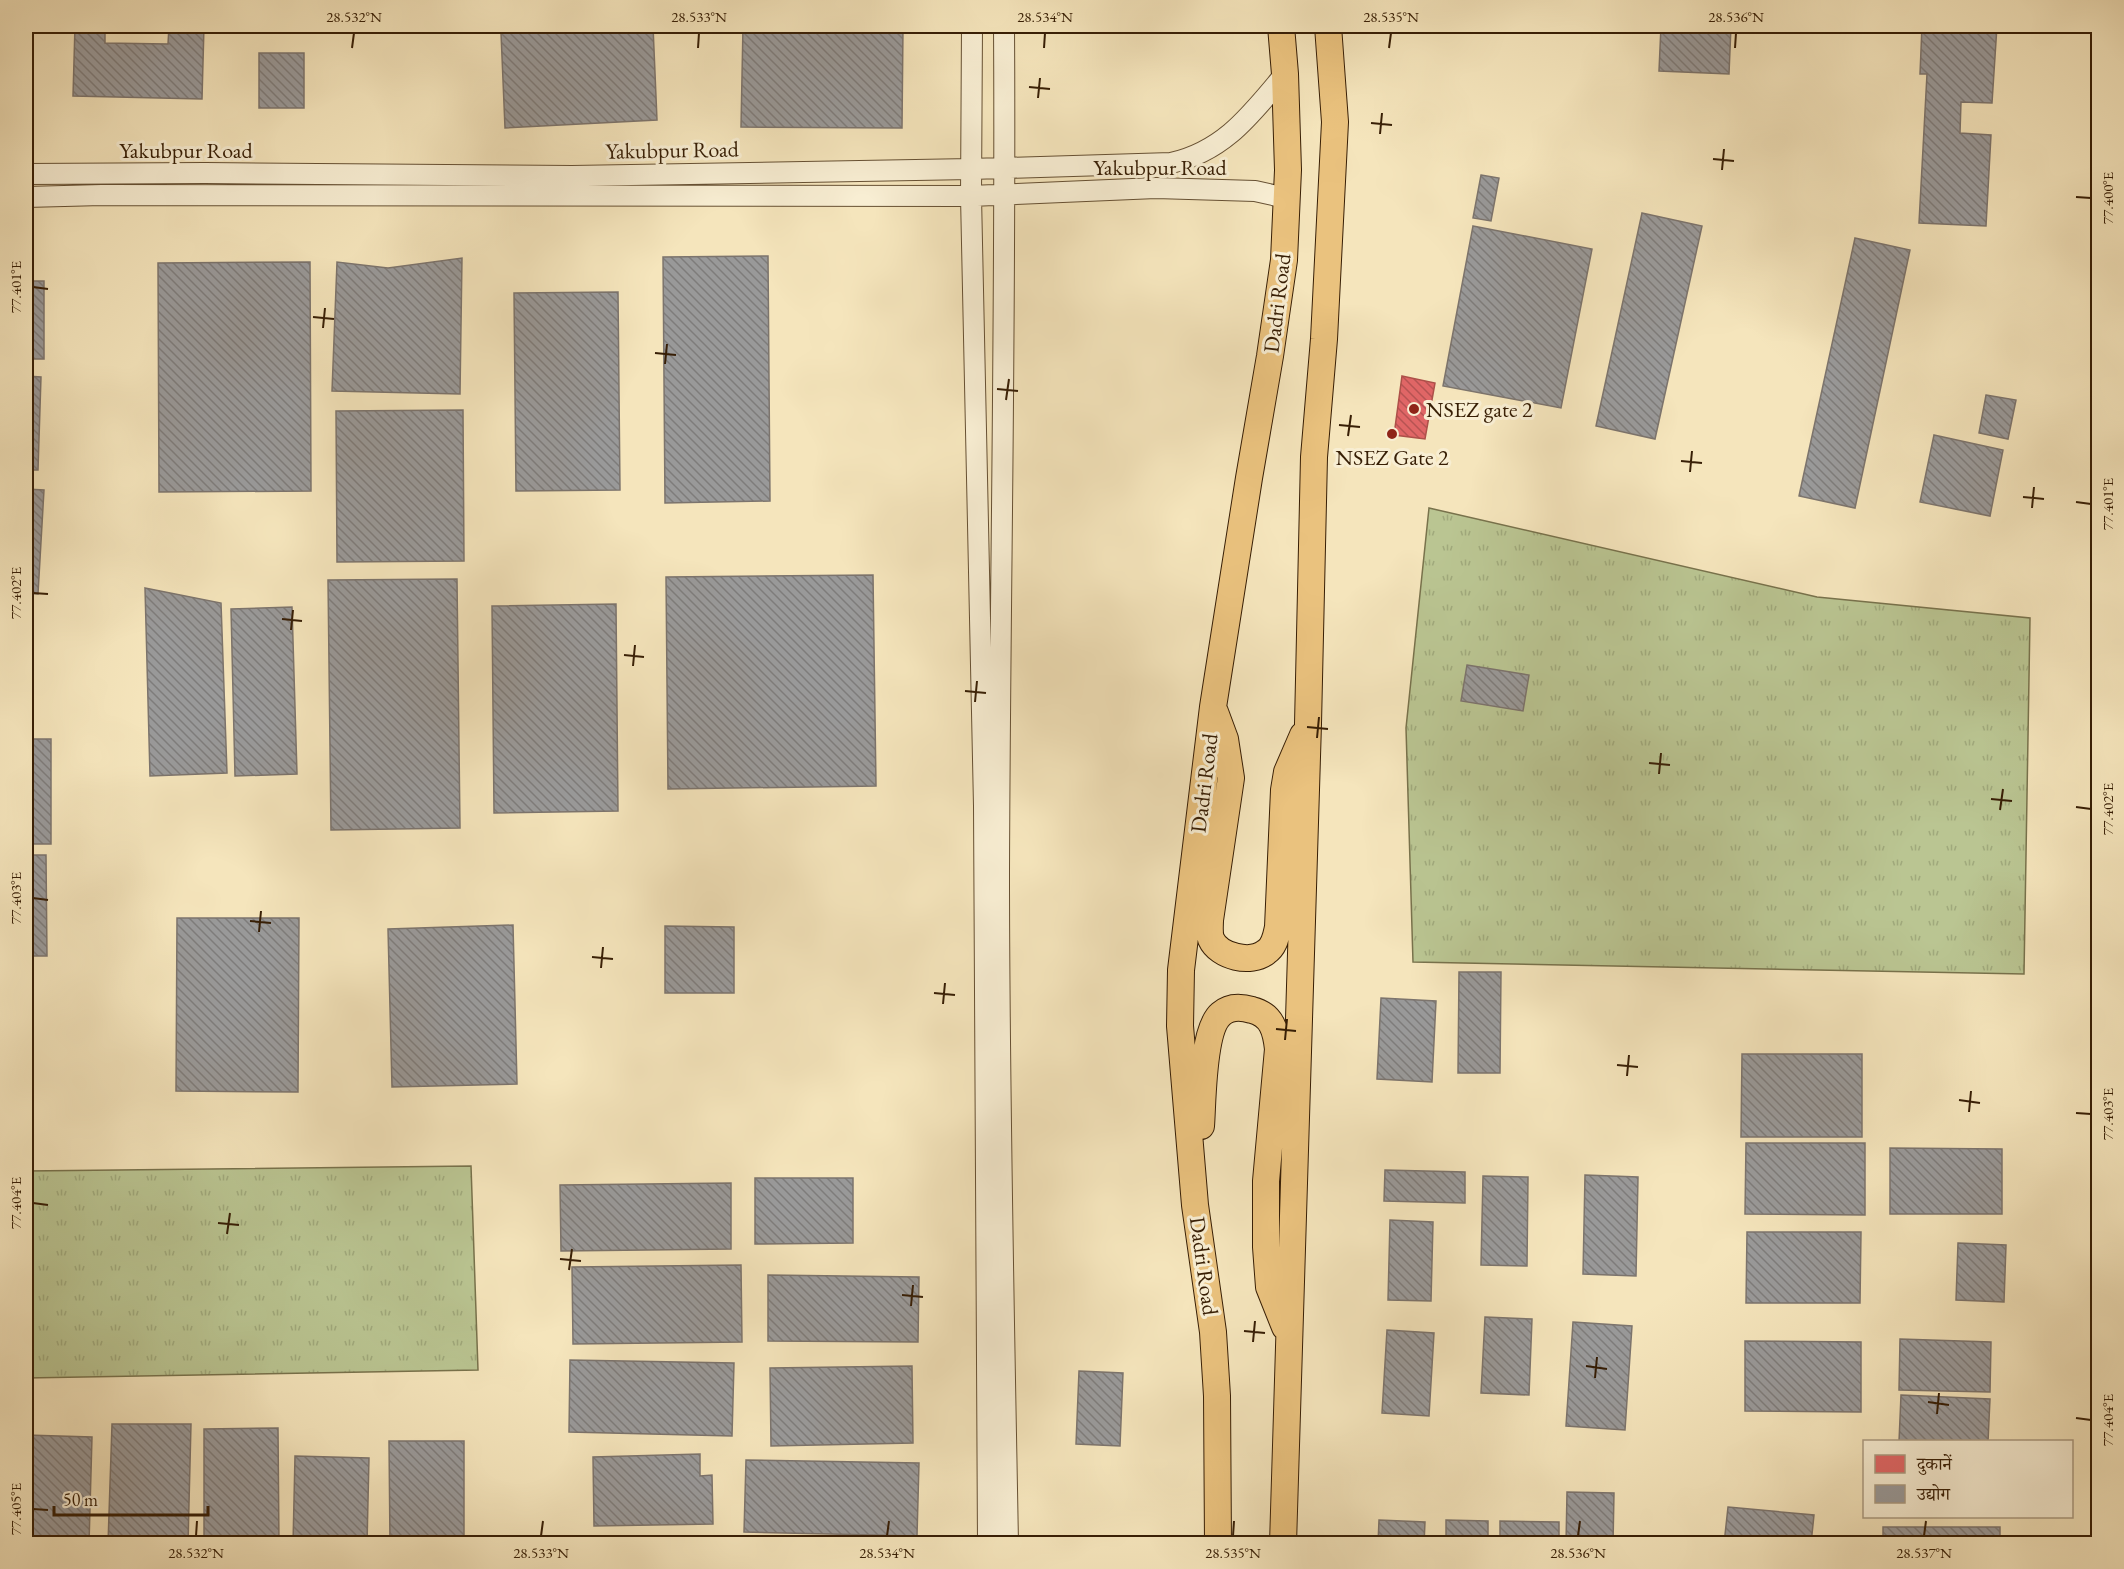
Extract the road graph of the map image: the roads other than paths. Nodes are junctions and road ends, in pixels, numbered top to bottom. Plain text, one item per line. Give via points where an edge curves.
1 (972, 26) edge
2 (1004, 26) edge
3 (1281, 26) edge
4 (1328, 26) edge
5 (1286, 74) junction
6 (1005, 168) junction
7 (971, 169) junction
8 (26, 174) edge
9 (1005, 195) junction
10 (971, 196) junction
11 (26, 197) edge
12 (1286, 198) junction
13 (1213, 707) junction
14 (1308, 724) junction
15 (1195, 1204) junction
16 (1288, 1336) junction
17 (988, 1544) edge
18 (1008, 1544) edge
19 (1218, 1544) edge
20 (1283, 1544) edge

1 - 7 street
2 - 6 street
3 - 5 main road, Dadri Road
4 - 14 main road, Dadri Road via 1335,122 1314,457
5 - 6 street, Yakubpur Road via 1220,144 1192,158 1172,163
5 - 12 main road, Dadri Road
6 - 7 street, Yakubpur Road
6 - 9 street
7 - 8 street, Yakubpur Road via 572,176
7 - 10 street
9 - 10 street, Yakubpur Road
9 - 12 street, Yakubpur Road via 1156,188 1255,191
9 - 18 street via 999,886
10 - 11 street, Yakubpur Road
10 - 17 street via 984,817
12 - 13 main road, Dadri Road via 1284,260
13 - 14 main road via 1225,738 1231,778 1210,937 1216,946 1235,956 1252,959 1266,953 1274,943 1284,790 1287,772
13 - 15 main road, Dadri Road via 1181,970 1180,1026
14 - 16 main road, Dadri Road
15 - 16 main road via 1208,1042 1220,1014 1241,1007 1256,1011 1268,1018 1276,1030 1278,1049 1266,1181 1266,1247 1269,1287
15 - 19 main road, Dadri Road via 1218,1396
16 - 20 main road, Dadri Road

